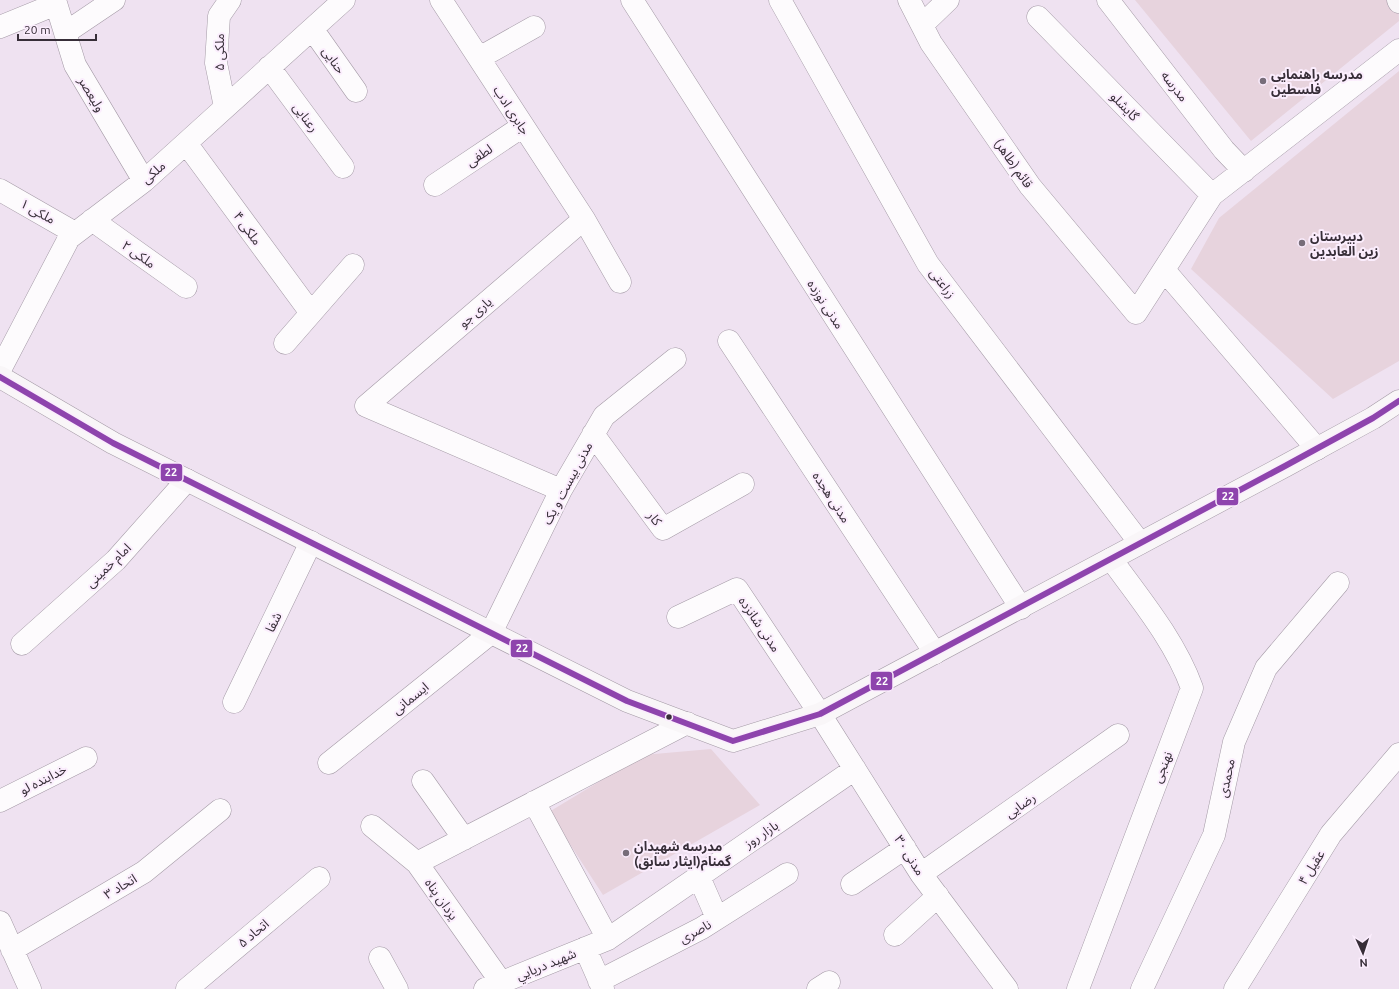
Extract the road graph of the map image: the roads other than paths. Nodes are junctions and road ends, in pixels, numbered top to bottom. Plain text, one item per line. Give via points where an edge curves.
1 (114, 0) edge
2 (230, 0) edge
3 (344, 0) edge
4 (442, 0) edge
5 (632, 0) edge
6 (780, 0) edge
7 (909, 0) edge
8 (948, 0) edge
9 (1108, 0) edge
10 (56, 2) edge
11 (1038, 17) dead end
12 (922, 25) junction
13 (0, 27) edge
14 (534, 27) dead end
15 (313, 30) junction
16 (65, 34) junction
17 (1399, 50) edge
18 (479, 58) junction
19 (269, 67) junction
20 (356, 91) dead end
21 (225, 107) junction
22 (523, 126) junction
23 (186, 143) junction
24 (343, 167) dead end
25 (1244, 171) junction
26 (144, 180) junction
27 (435, 185) dead end
28 (0, 190) edge
29 (1212, 195) junction
30 (584, 219) junction
31 (84, 226) junction
32 (353, 265) dead end
33 (1164, 270) junction
34 (620, 282) dead end
35 (186, 287) dead end
36 (311, 314) junction
37 (729, 341) dead end
38 (285, 343) dead end
39 (675, 359) dead end
40 (0, 370) edge
41 (0, 377) edge
42 (1399, 401) edge
43 (593, 434) junction
44 (1317, 449) junction
45 (187, 480) junction
46 (743, 484) dead end
47 (562, 490) junction
48 (311, 542) junction
49 (1140, 543) junction
50 (1111, 559) junction
51 (1338, 583) dead end
52 (1021, 608) junction
53 (678, 617) dead end
54 (491, 633) junction
55 (22, 644) dead end
56 (936, 653) junction
57 (234, 702) dead end
58 (820, 714) junction
59 (687, 724) junction
60 (1118, 736) dead end
61 (1399, 754) edge
62 (86, 758) dead end
63 (329, 763) dead end
64 (855, 769) junction
65 (423, 781) dead end
66 (0, 801) edge
67 (534, 802) junction
68 (220, 810) dead end
69 (372, 826) dead end
70 (464, 839) junction
71 (906, 848) junction
72 (417, 863) junction
73 (787, 874) dead end
74 (921, 874) junction
75 (699, 877) junction
76 (319, 878) dead end
77 (852, 884) dead end
78 (938, 896) junction
79 (718, 918) junction
80 (1, 926) edge
81 (895, 935) dead end
82 (608, 939) junction
83 (585, 948) junction
84 (12, 950) junction
85 (380, 958) dead end
86 (601, 985) edge
87 (493, 986) edge
88 (30, 989) edge
89 (187, 989) edge
90 (397, 989) edge
91 (1007, 989) edge
92 (1078, 989) edge
93 (1142, 989) edge
94 (1235, 989) edge

1 - 16 street
2 - 21 street, ملکی ۵ via 219,16 216,63
3 - 15 street, ملکی
4 - 18 street, جابری ادب
5 - 52 street, مدنی نوزده
6 - 49 street, زراعتی via 928,264
7 - 12 street, قائم (طاهر)
8 - 12 street
9 - 25 street, مدرسه via 1224,150
10 - 13 street
10 - 16 street, ولیعصر
11 - 29 street, گایشلو
12 - 33 street, قائم (طاهر) via 931,43 1030,186 1136,312
14 - 18 street
15 - 19 street, ملکی
15 - 20 street, حنایی
16 - 26 street, ولیعصر via 75,65
17 - 25 street
18 - 22 street, جابری ادب
19 - 21 street, ملکی
19 - 24 street, رعنایی
21 - 23 street, ملکی
22 - 27 street, لطفی
22 - 30 street, جابری ادب
23 - 26 street, ملکی
23 - 36 street, ملکی ۴
25 - 29 street
26 - 31 street, ملکی
28 - 31 street, ملکی ۱
29 - 33 street
30 - 34 street, جابری ادب
30 - 47 street, یاری جو via 366,406
31 - 35 street, ملکی ۲
31 - 40 street, ملکی via 69,238
32 - 36 street
33 - 44 street
36 - 38 street
37 - 56 street, مدنی هجده
39 - 43 street, مدنی بیست و یک via 604,416
41 - 45 main road via 113,444
42 - 44 main road
43 - 46 street, کار via 663,529
43 - 47 street, مدنی بیست و یک
44 - 49 main road
45 - 48 main road
45 - 55 street, امام خمینی via 116,560
47 - 54 street, مدنی بیست و یک
48 - 54 main road
48 - 57 street, شفا
49 - 50 main road
50 - 52 main road
50 - 92 street, نهنجی via 1181,662 1192,688
51 - 93 street, محمدی via 1266,668 1234,742 1214,835
52 - 56 main road
53 - 58 street, مدنی شانزده via 737,589
54 - 59 main road via 627,701
54 - 63 street, ایسمانی
56 - 58 main road
58 - 59 main road via 733,740
58 - 64 street, مدنی ۳۰
59 - 67 street
60 - 74 street, رضایی
61 - 94 street, عقیل ۴ via 1331,834
62 - 66 street, خدابنده لو
64 - 71 street, مدنی ۳۰
64 - 75 street, بازار روز
65 - 70 street
67 - 70 street
67 - 82 street
68 - 84 street, اتحاد ۳ via 144,872
69 - 72 street, یزدان پناه
70 - 72 street
71 - 74 street, مدنی ۳۰
71 - 77 street
72 - 87 street, یزدان پناه
73 - 79 street, ناصری
74 - 78 street, مدنی ۳۰
75 - 79 street
75 - 82 street, بازار روز
76 - 89 street, اتحاد ۵
78 - 81 street
78 - 91 street, مدنی ۳۰
79 - 86 street, ناصری
80 - 84 street
82 - 83 street, بازار روز
83 - 86 street
83 - 87 street, شهيد دريايي
84 - 88 street
85 - 90 street

